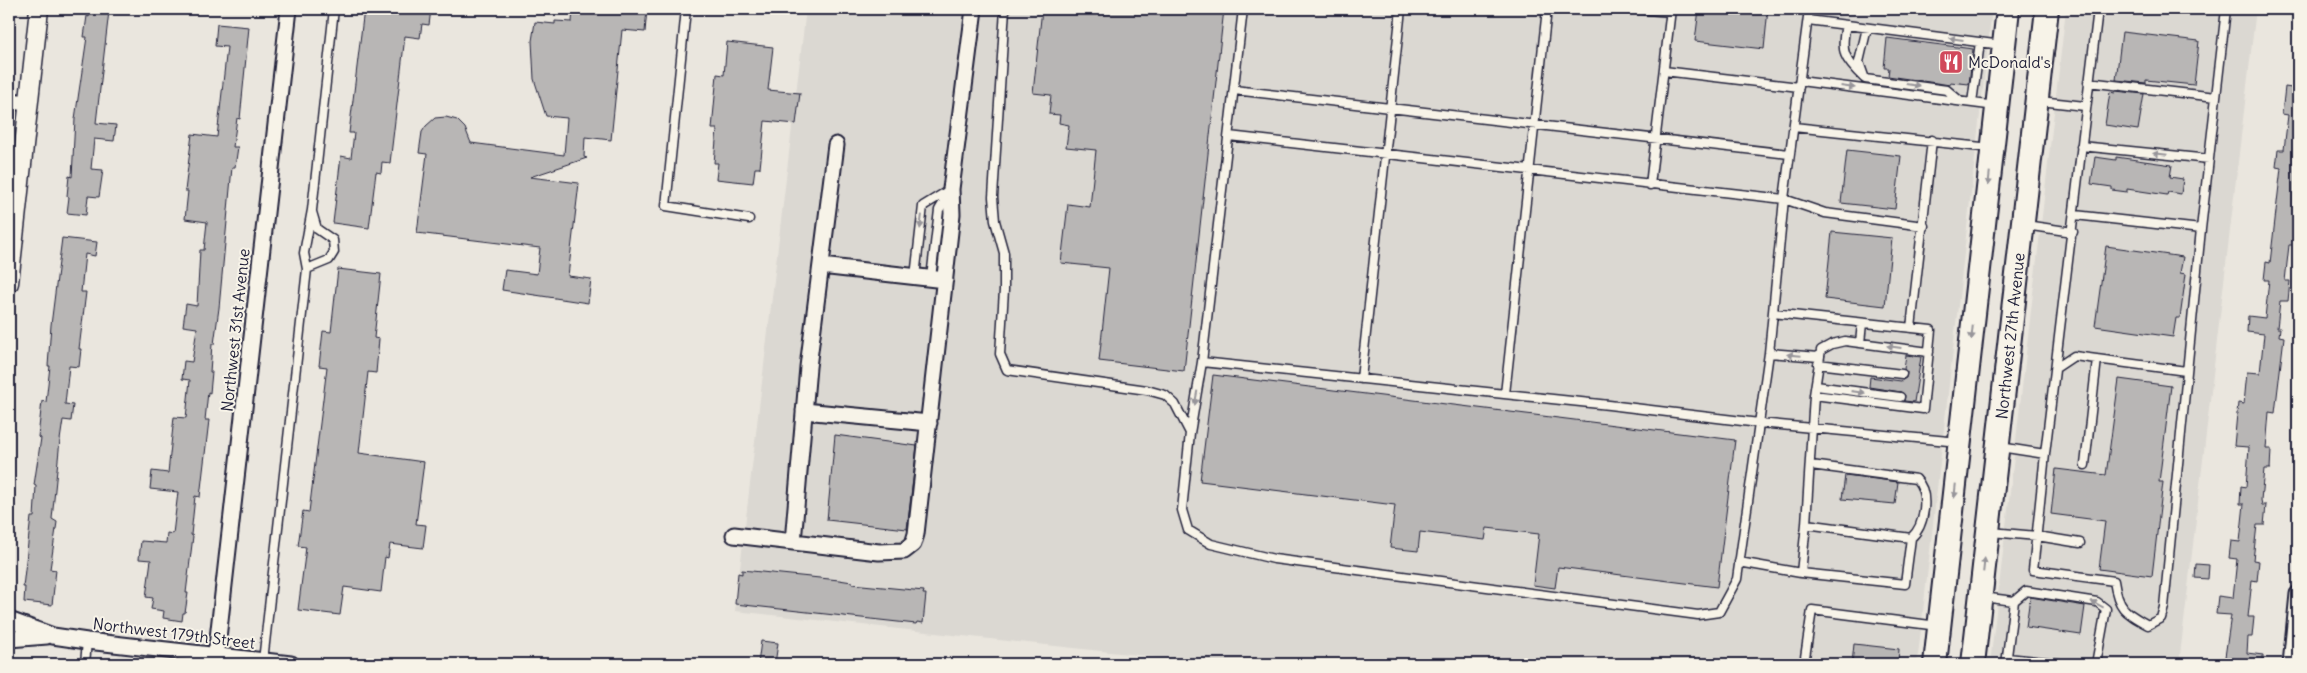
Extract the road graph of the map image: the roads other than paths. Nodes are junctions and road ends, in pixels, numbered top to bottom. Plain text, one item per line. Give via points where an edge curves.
1 (39, 9) edge
2 (289, 9) edge
3 (334, 9) edge
4 (686, 9) edge
5 (974, 9) edge
6 (1005, 9) edge
7 (1243, 9) edge
8 (1401, 9) edge
9 (1547, 9) edge
10 (1635, 9) edge
11 (1809, 9) edge
12 (2008, 9) edge
13 (2047, 9) edge
14 (2098, 9) edge
15 (2222, 9) edge
16 (2226, 9) edge
17 (1671, 11) edge
18 (1808, 20) junction
19 (1846, 25) junction
20 (1867, 28) junction
21 (1980, 42) junction
22 (2004, 45) junction
23 (1664, 71) junction
24 (1865, 79) junction
25 (2088, 82) junction
26 (1799, 84) junction
27 (1234, 90) junction
28 (2216, 97) junction
29 (2036, 100) junction
30 (9, 101) edge
31 (1962, 102) junction
32 (29, 103) junction
33 (1972, 103) junction
34 (1998, 106) junction
35 (2085, 106) junction
36 (1390, 109) junction
37 (1535, 125) junction
38 (1794, 127) junction
39 (1229, 136) junction
40 (1656, 139) junction
41 (1932, 140) junction
42 (836, 145) dead end
43 (2082, 146) junction
44 (1993, 148) junction
45 (1385, 154) junction
46 (1789, 154) junction
47 (2209, 159) junction
48 (1530, 170) junction
49 (1650, 185) junction
50 (951, 189) junction
51 (1784, 199) junction
52 (312, 210) junction
53 (2074, 215) junction
54 (749, 219) dead end
55 (2022, 225) junction
56 (1924, 226) junction
57 (2200, 229) junction
58 (2073, 232) junction
59 (822, 266) junction
60 (307, 269) junction
61 (915, 277) junction
62 (938, 279) junction
63 (9, 283) edge
64 (1773, 313) junction
65 (1862, 323) junction
66 (1911, 328) junction
67 (1860, 343) junction
68 (1929, 352) junction
69 (1769, 353) junction
70 (2097, 359) junction
71 (1819, 361) junction
72 (1202, 362) junction
73 (2056, 368) junction
74 (2186, 371) junction
75 (1902, 374) dead end
76 (1917, 376) dead end
77 (1926, 377) junction
78 (1361, 379) junction
79 (1816, 386) junction
80 (1505, 394) junction
81 (1814, 395) junction
82 (1900, 397) dead end
83 (1914, 399) dead end
84 (1924, 400) junction
85 (804, 411) junction
86 (929, 423) junction
87 (1759, 423) junction
88 (1812, 428) junction
89 (1190, 433) junction
90 (1960, 442) junction
91 (1997, 447) junction
92 (2045, 454) junction
93 (1810, 465) junction
94 (2085, 465) dead end
95 (1806, 524) junction
96 (1988, 532) junction
97 (734, 535) dead end
98 (2036, 536) junction
99 (1911, 538) junction
100 (793, 542) junction
101 (2080, 543) dead end
102 (1739, 562) junction
103 (1801, 573) junction
104 (2298, 594) edge
105 (1980, 597) junction
106 (2014, 601) junction
107 (9, 620) edge
108 (1940, 626) junction
109 (53, 636) junction
110 (9, 639) edge
111 (87, 641) junction
112 (216, 656) junction
113 (263, 661) junction
114 (2006, 661) edge
115 (86, 664) edge
116 (291, 664) edge
117 (1804, 664) edge
118 (1935, 664) edge
119 (1973, 664) edge
120 (2066, 664) edge
121 (2096, 664) edge
122 (2291, 664) edge

1 - 32 street
2 - 112 street, Northwest 31st Avenue
3 - 52 lane
4 - 54 lane via 666,206
5 - 50 street
6 - 89 lane via 992,197 1004,253 1000,354 1007,370 1165,395 1175,404
7 - 27 lane
8 - 36 lane
9 - 37 lane
10 - 17 lane
11 - 18 lane
12 - 22 main road
13 - 29 main road, Northwest 27th Avenue
14 - 25 lane
15 - 16 lane
16 - 28 lane
17 - 23 lane
18 - 19 lane
18 - 26 lane
19 - 20 lane
19 - 24 lane via 1843,49 1848,62
21 -> 20 lane
20 - 24 lane via 1859,62
21 - 22 lane
21 - 33 lane
22 - 34 main road
23 - 26 lane
23 - 40 lane
24 -> 31 lane via 1947,90
25 - 28 lane
25 - 35 lane
26 -> 31 lane
26 - 38 lane
27 - 36 lane
27 - 39 lane
28 - 47 lane
29 - 35 lane
29 - 55 main road, Northwest 27th Avenue
30 - 32 street
31 - 33 lane
32 - 63 street
33 - 34 lane
34 - 44 main road
35 - 43 lane
36 - 37 lane
36 - 45 lane
37 - 40 lane
37 - 48 lane
38 - 41 lane
38 - 46 lane
39 - 45 lane
39 - 72 lane
40 - 46 lane
40 - 49 lane
41 - 44 lane
41 - 56 lane
42 - 59 street
47 -> 43 lane
43 - 53 lane
44 -> 90 main road
45 - 48 lane
45 - 78 lane
46 - 51 lane
47 - 57 lane
48 - 49 lane
48 - 80 lane
49 - 51 lane
50 -> 61 lane via 923,206
50 - 62 street via 952,214
51 - 56 lane via 1825,213
51 - 64 lane
52 - 60 lane via 304,253
52 - 60 lane via 317,229 333,240 334,252 329,260
53 - 57 lane
53 - 58 lane
55 - 58 lane
55 - 91 main road, Northwest 27th Avenue
56 - 66 lane
57 - 74 lane
58 - 73 lane
59 - 61 street
59 - 85 street
60 - 113 lane
61 - 62 street
62 - 86 street
64 - 65 lane
64 - 69 lane
65 - 66 lane
65 - 67 lane
66 - 68 lane via 1931,330
68 -> 67 lane
67 - 71 lane via 1845,341 1832,344 1821,350
68 - 77 lane
71 -> 69 lane
69 - 87 lane
70 - 73 lane via 2074,356
70 - 74 lane
70 - 94 lane
71 - 75 lane
71 - 79 lane
72 - 78 lane
72 -> 89 lane
73 - 92 lane
74 - 98 lane via 2164,607 2160,618 2148,625 2133,617 2117,601 2114,582 2033,570
76 - 77 lane
77 - 84 lane
78 - 80 lane
79 - 81 lane
79 -> 82 lane
80 - 87 lane
81 - 84 lane via 1923,409
81 - 88 lane
83 - 84 lane
85 - 86 street
85 - 100 street
86 - 100 street via 913,544 904,551 879,552
87 - 88 lane
87 - 102 lane
88 - 90 lane
88 - 93 lane
89 - 102 lane via 1182,510 1188,530 1211,544 1274,559 1698,615 1719,612 1737,579
90 - 91 main road
90 -> 108 main road
91 - 92 lane
91 - 96 main road, Northwest 27th Avenue
92 - 98 lane
93 - 95 lane
93 - 99 lane via 1916,479 1922,484 1924,493 1922,520 1919,532
95 - 99 lane
95 - 103 lane
96 - 98 lane
105 -> 96 main road, Northwest 27th Avenue
97 - 100 street
98 - 101 lane
99 - 103 lane via 1905,584
102 - 103 lane
104 - 122 street
105 - 106 lane
105 - 119 main road, Northwest 27th Avenue
106 - 114 lane
121 -> 106 lane via 2106,609 2097,602 2026,591
107 - 109 street, Northwest 179th Street
108 - 117 lane via 1812,610
108 - 118 main road
109 - 110 street, Northwest 179th Street
109 - 111 street, Northwest 179th Street
111 - 112 street, Northwest 179th Street
111 - 115 lane
112 - 113 street, Northwest 179th Street
113 - 116 street, Northwest 179th Street
114 - 120 lane

